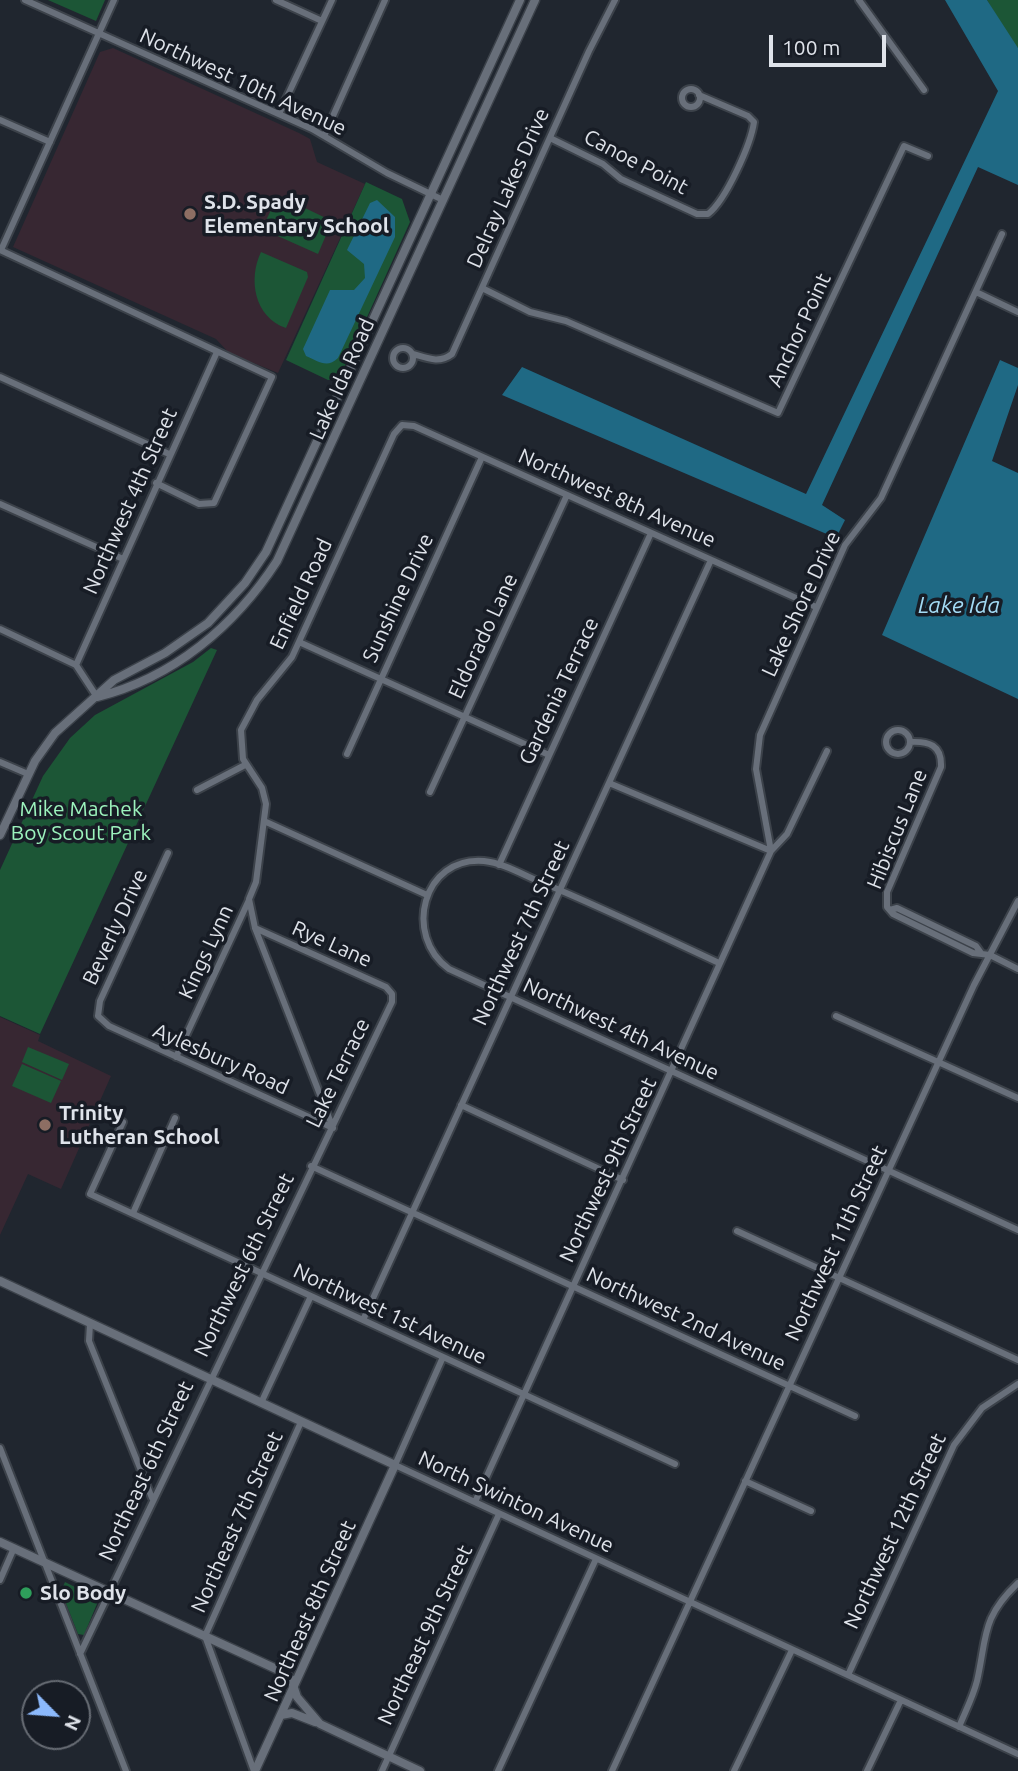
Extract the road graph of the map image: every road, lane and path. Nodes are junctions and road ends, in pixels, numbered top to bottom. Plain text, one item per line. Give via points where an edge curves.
1 (25, 0) edge
2 (114, 0) edge
3 (276, 0) edge
4 (332, 0) edge
5 (385, 0) edge
6 (520, 0) edge
7 (536, 0) edge
8 (615, 0) edge
9 (859, 0) edge
10 (322, 21) junction
11 (100, 33) junction
12 (924, 90) dead end
13 (699, 95) dead end
14 (279, 114) junction
15 (0, 120) edge
16 (324, 136) junction
17 (550, 138) junction
18 (50, 142) junction
19 (928, 156) dead end
20 (431, 194) junction
21 (443, 200) junction
22 (1002, 234) dead end
23 (0, 250) edge
24 (482, 288) junction
25 (976, 292) junction
26 (1018, 312) edge
27 (217, 352) junction
28 (413, 354) dead end
29 (0, 377) edge
30 (340, 394) junction
31 (345, 417) junction
32 (402, 425) joint
33 (169, 454) junction
34 (482, 457) junction
35 (156, 483) junction
36 (567, 495) junction
37 (0, 504) edge
38 (276, 533) junction
39 (651, 533) junction
40 (288, 539) junction
41 (123, 559) junction
42 (711, 560) junction
43 (817, 607) junction
44 (0, 629) edge
45 (299, 642) junction
46 (76, 665) junction
47 (381, 678) junction
48 (97, 697) junction
49 (465, 717) junction
50 (910, 742) dead end
51 (827, 751) dead end
52 (346, 754) dead end
53 (549, 755) junction
54 (0, 762) edge
55 (245, 765) junction
56 (28, 774) junction
57 (609, 783) junction
58 (197, 790) dead end
59 (430, 792) dead end
60 (264, 821) junction
61 (0, 835) edge
62 (771, 851) junction
63 (168, 853) dead end
64 (499, 865) junction
65 (559, 890) junction
66 (427, 895) junction
67 (249, 899) junction
68 (1018, 901) edge
69 (255, 928) junction
70 (990, 956) junction
71 (719, 962) junction
72 (1018, 969) edge
73 (392, 994) joint
74 (510, 998) junction
75 (98, 1016) joint
76 (836, 1016) dead end
77 (176, 1057) junction
78 (939, 1062) junction
79 (673, 1072) junction
80 (1018, 1098) edge
81 (461, 1105) junction
82 (175, 1118) dead end
83 (123, 1122) dead end
84 (333, 1128) junction
85 (311, 1166) junction
86 (888, 1172) junction
87 (623, 1180) junction
88 (133, 1213) junction
89 (412, 1213) junction
90 (1018, 1230) edge
91 (737, 1231) dead end
92 (261, 1273) junction
93 (839, 1278) junction
94 (0, 1280) edge
95 (574, 1287) junction
96 (310, 1296) junction
97 (363, 1320) junction
98 (90, 1324) junction
99 (443, 1357) junction
100 (1018, 1360) edge
101 (209, 1379) junction
102 (1018, 1384) edge
103 (789, 1386) junction
104 (524, 1395) junction
105 (261, 1403) junction
106 (855, 1416) dead end
107 (301, 1422) junction
108 (0, 1448) edge
109 (675, 1464) dead end
110 (395, 1465) junction
111 (745, 1481) junction
112 (152, 1498) junction
113 (475, 1502) junction
114 (811, 1511) dead end
115 (499, 1514) junction
116 (0, 1542) edge
117 (14, 1548) junction
118 (596, 1559) junction
119 (42, 1561) junction
120 (0, 1580) edge
121 (1018, 1583) edge
122 (108, 1592) junction
123 (690, 1602) junction
124 (205, 1636) junction
125 (792, 1650) junction
126 (80, 1654) junction
127 (848, 1675) junction
128 (293, 1690) junction
129 (901, 1700) junction
130 (282, 1715) junction
131 (320, 1724) junction
132 (959, 1727) junction
133 (1018, 1754) edge
134 (388, 1756) junction
135 (126, 1771) edge
136 (255, 1771) edge
137 (382, 1771) edge
138 (420, 1771) edge
139 (498, 1771) edge
140 (612, 1771) edge
141 (734, 1771) edge
142 (867, 1771) edge

1 - 11 street, Northwest 10th Avenue
2 - 11 street
3 - 10 street
4 - 10 street
5 - 16 street
6 - 20 street, Lake Ida Road
7 - 21 street, Lake Ida Road
8 - 17 street, Delray Lakes Drive
9 - 12 street
10 - 14 street
11 - 14 street, Northwest 10th Avenue
11 - 18 street
13 - 17 street, Canoe Point via 754,122 717,208 708,214 697,214 621,179 603,164
14 - 16 street, Northwest 10th Avenue
15 - 18 street
16 - 20 street, Northwest 10th Avenue
17 - 24 street, Delray Lakes Drive
18 - 23 street
19 - 24 street, Anchor Point via 904,146 778,413
20 - 21 street, Northwest 10th Avenue
20 - 30 street, Lake Ida Road
21 - 31 street, Lake Ida Road
22 - 25 street, Lake Shore Drive
23 - 27 street
24 - 28 street, Delray Lakes Drive via 452,354 435,360
25 - 26 street
25 - 43 street, Lake Shore Drive via 881,498 845,545
27 - 33 street, Northwest 4th Street
27 - 35 street via 272,377 214,503 199,504
29 - 33 street
30 - 31 street
30 - 38 street, Lake Ida Road
31 - 40 street, Lake Ida Road
32 - 34 street, Northwest 8th Avenue via 414,426
32 - 45 street, Enfield Road
33 - 35 street, Northwest 4th Street
34 - 36 street, Northwest 8th Avenue
34 - 47 street, Sunshine Drive
35 - 41 street, Northwest 4th Street
36 - 39 street, Northwest 8th Avenue
36 - 49 street, Eldorado Lane
37 - 41 street
38 - 40 street
38 - 48 street, Lake Ida Road via 246,583 208,623 114,680
39 - 42 street, Northwest 8th Avenue
39 - 53 street, Gardenia Terrace
40 - 48 street, Lake Ida Road via 256,591 202,646 157,674
41 - 46 street, Northwest 4th Street
42 - 43 street, Northwest 8th Avenue
42 - 57 street, Northwest 7th Street
43 - 62 street, Lake Shore Drive via 758,741 755,769
44 - 46 street
45 - 47 street
45 - 55 street, Enfield Road via 285,669 243,724 240,748
46 - 48 street
47 - 49 street
47 - 52 street, Sunshine Drive
48 - 56 street, Lake Ida Road via 55,733
49 - 53 street
49 - 59 street, Eldorado Lane
50 - 70 street, Hibiscus Lane via 926,741 937,747 941,767 887,892 887,907 973,953
51 - 62 street, Northwest 9th Street via 787,834
53 - 64 street, Gardenia Terrace
54 - 56 street
55 - 58 street
55 - 60 street, Enfield Road via 264,793
56 - 61 street, Lake Ida Road
57 - 62 street
57 - 65 street, Northwest 7th Street
60 - 66 street
60 - 67 street, Enfield Road
62 - 71 street, Northwest 9th Street
63 - 75 street, Beverly Drive via 100,1001
64 - 65 street
64 - 66 street via 483,861 458,864 437,879
65 - 71 street
65 - 74 street, Northwest 7th Street
66 - 74 street, Northwest 4th Avenue via 423,930 434,957 449,970
67 - 69 street, Enfield Road
67 - 77 street, Kings Lynn
68 - 70 street, Northwest 11th Street
69 - 73 street, Rye Lane via 386,987
69 - 84 street, Enfield Road
70 - 72 street
70 - 78 street, Northwest 11th Street
71 - 79 street, Northwest 9th Street
73 - 84 street, Lake Terrace
74 - 79 street, Northwest 4th Avenue
74 - 81 street, Northwest 7th Street
75 - 77 street, Aylesbury Road via 109,1026
76 - 78 street
77 - 84 street, Aylesbury Road
78 - 80 street
78 - 86 street, Northwest 11th Street
79 - 86 street, Northwest 4th Avenue
79 - 87 street, Northwest 9th Street
81 - 87 street
81 - 89 street, Northwest 7th Street
82 - 88 street
83 - 88 street, Northwest 1st Avenue via 90,1194
84 - 85 street, Lake Terrace
85 - 89 street, Northwest 2nd Avenue
85 - 92 street, Northwest 6th Street
86 - 90 street, Northwest 4th Avenue
86 - 93 street, Northwest 11th Street
87 - 95 street, Northwest 9th Street
88 - 92 street, Northwest 1st Avenue
89 - 95 street, Northwest 2nd Avenue
89 - 97 street, Northwest 7th Street
91 - 93 street
92 - 96 street, Northwest 1st Avenue
92 - 101 street, Northwest 6th Street
93 - 100 street
93 - 103 street, Northwest 11th Street
94 - 98 street, North Swinton Avenue
95 - 103 street, Northwest 2nd Avenue
95 - 104 street, Northwest 9th Street
96 - 97 street, Northwest 1st Avenue
96 - 105 street
97 - 99 street, Northwest 1st Avenue
98 - 101 street, North Swinton Avenue
98 - 112 street via 89,1341
99 - 104 street, Northwest 1st Avenue
99 - 110 street
101 - 105 street, North Swinton Avenue
101 - 112 street, Northeast 6th Street
102 - 127 street, Northwest 12th Street via 982,1408 954,1445
103 - 106 street, Northwest 2nd Avenue
103 - 111 street, Northwest 11th Street
104 - 109 street, Northwest 1st Avenue
104 - 113 street, Northwest 9th Street
105 - 107 street, North Swinton Avenue
107 - 110 street, North Swinton Avenue
107 - 124 street, Northeast 7th Street
108 - 119 street
110 - 113 street, North Swinton Avenue
110 - 128 street, Northeast 8th Street
111 - 114 street
111 - 123 street, Northwest 11th Street
112 - 122 street, Northeast 6th Street
113 - 115 street, North Swinton Avenue
115 - 118 street, North Swinton Avenue
115 - 134 street, Northeast 9th Street
116 - 117 street
117 - 119 street
117 - 120 street
118 - 123 street, North Swinton Avenue
118 - 139 street
119 - 122 street
119 - 126 street
121 - 132 street via 987,1625 976,1681
122 - 124 street
122 - 126 street, Northeast 6th Street
123 - 125 street, North Swinton Avenue
123 - 140 street, Northwest 11th Street
124 - 128 street via 285,1673
124 - 136 street
125 - 127 street, North Swinton Avenue
125 - 141 street
126 - 135 street
127 - 129 street, North Swinton Avenue
128 - 130 street, Northeast 8th Street
128 - 131 street
129 - 132 street, North Swinton Avenue
129 - 142 street
130 - 131 street via 292,1713
130 - 136 street, Northeast 8th Street
131 - 134 street
132 - 133 street, North Swinton Avenue
134 - 137 street, Northeast 9th Street
134 - 138 street

